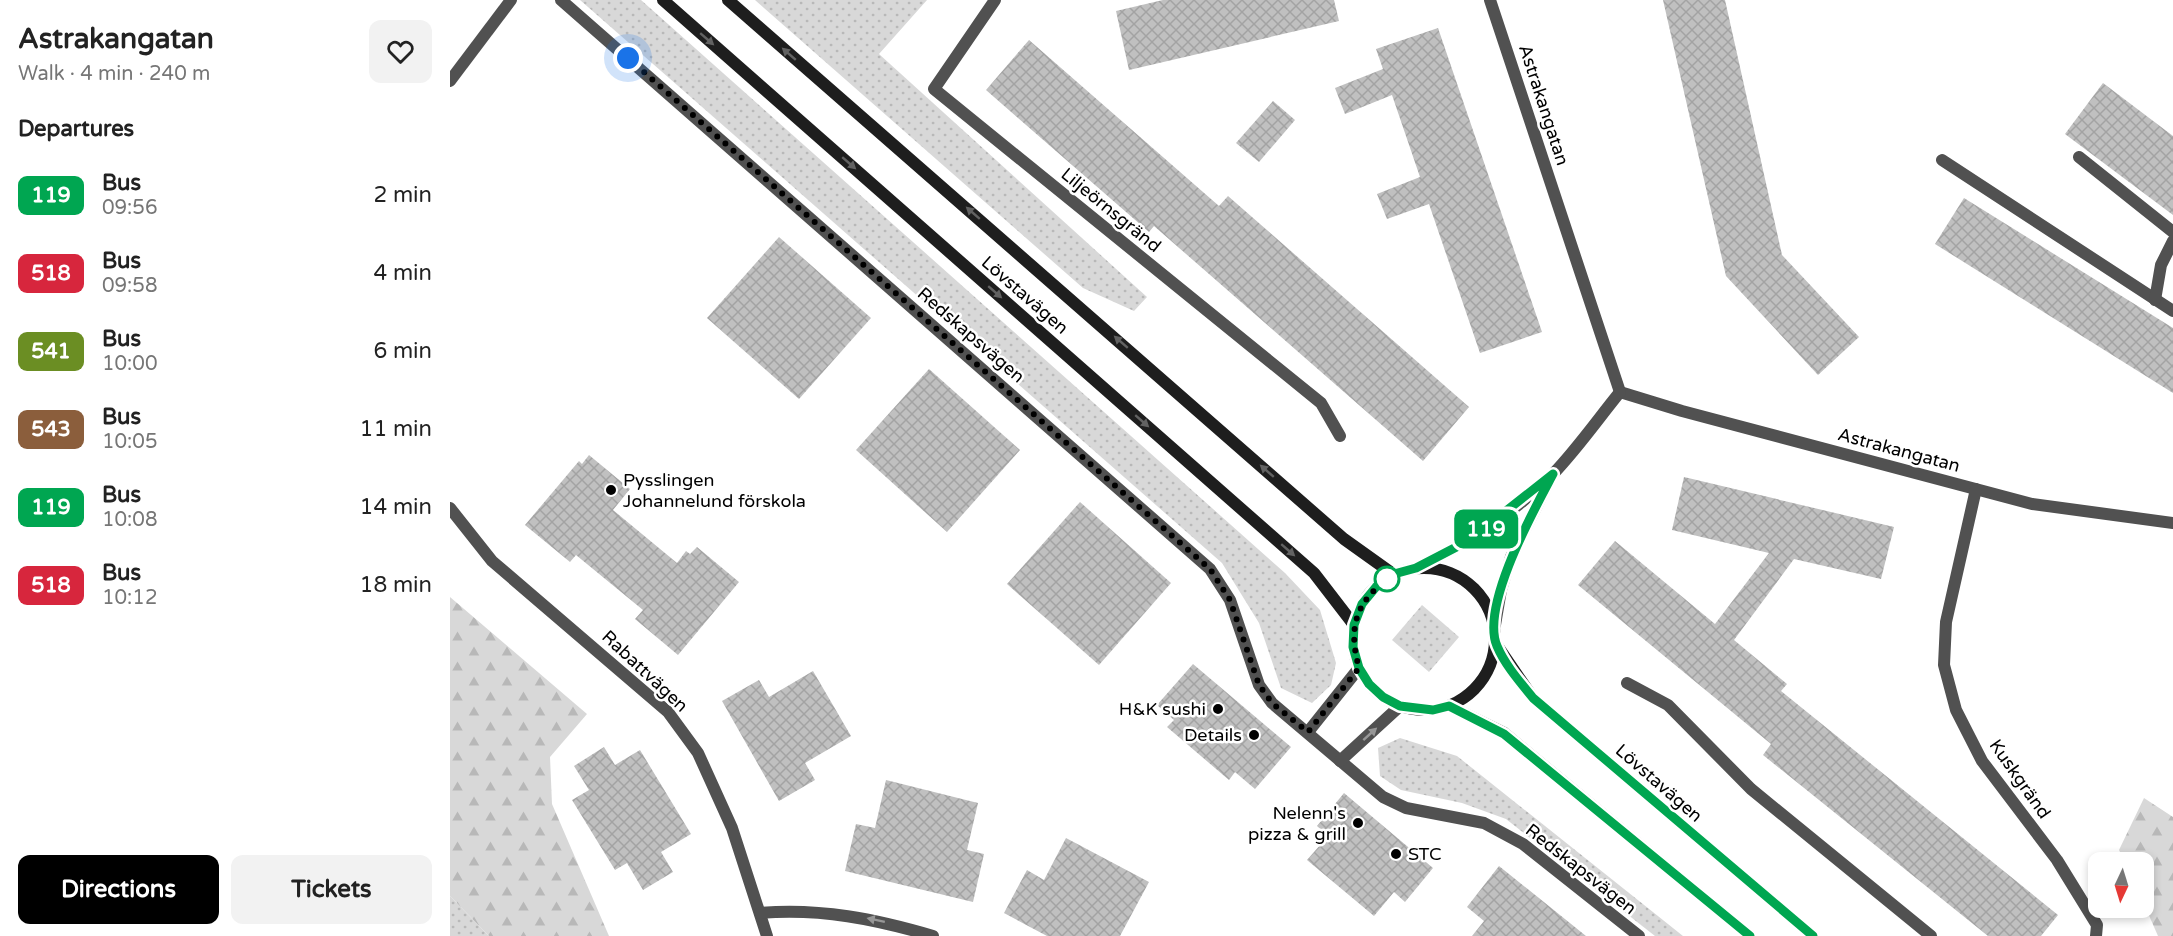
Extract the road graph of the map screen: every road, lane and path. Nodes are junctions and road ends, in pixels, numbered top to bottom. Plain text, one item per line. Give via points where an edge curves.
1 (511, 0) edge
2 (561, 0) edge
3 (663, 0) edge
4 (728, 0) edge
5 (995, 0) edge
6 (1490, 0) edge
7 (450, 81) edge
8 (2079, 157) dead end
9 (1942, 160) dead end
10 (2173, 232) edge
11 (2173, 241) edge
12 (2155, 300) junction
13 (2173, 311) edge
14 (1620, 392) junction
15 (1340, 436) dead end
16 (1553, 474) junction
17 (1976, 489) junction
18 (450, 508) edge
19 (2173, 524) edge
20 (1416, 568) junction
21 (1394, 574) junction
22 (1354, 625) junction
23 (1495, 625) junction
24 (1496, 644) junction
25 (1359, 668) junction
26 (1627, 683) dead end
27 (1400, 706) junction
28 (1449, 706) junction
29 (1308, 732) junction
30 (1340, 761) junction
31 (760, 913) junction
32 (767, 936) edge
33 (933, 936) edge
34 (1639, 936) edge
35 (1750, 936) edge
36 (1813, 936) edge
37 (1931, 936) edge
38 (2096, 936) edge

1 - 7 street
2 - 29 street, Redskapsvägen via 1210,569 1230,600 1259,685 1272,703
3 -> 22 street, Lövstavägen via 1314,573
21 -> 4 street, Lövstavägen via 1344,539
5 - 15 street, Liljeörnsgränd via 934,89 1321,403
6 - 14 street, Astrakangatan
8 - 10 street
9 - 12 street
11 - 12 street via 2161,265
12 - 13 street
14 - 16 street
14 - 17 street, Astrakangatan
16 - 20 street via 1481,532
16 - 23 street via 1511,557
17 - 19 street, Astrakangatan via 2032,504
17 - 38 street, Kuskgränd via 1946,622 1944,665 1950,688 1956,710 1982,761 2057,860 2097,925
18 - 31 street, Rabattvägen via 492,561 668,712 703,763 732,828
20 - 21 street, Lövstavägen
20 - 23 street, Lövstavägen via 1440,569 1462,578 1488,606
21 - 22 street, Lövstavägen via 1362,604
22 - 25 street, Lövstavägen via 1353,647
23 - 24 street, Lövstavägen
24 - 28 street, Lövstavägen via 1489,670 1473,692
24 - 36 street, Lövstavägen via 1533,698
25 - 27 street, Lövstavägen via 1383,697
25 - 29 street
26 - 37 street via 1668,705 1751,789
27 - 28 street, Lövstavägen via 1425,710
30 -> 27 street
28 - 35 street via 1504,734
29 - 30 street, Redskapsvägen
30 - 34 street, Redskapsvägen via 1383,797 1406,808 1484,823 1523,844
31 - 32 street, Rabattvägen
33 -> 31 street via 880,920 829,912

